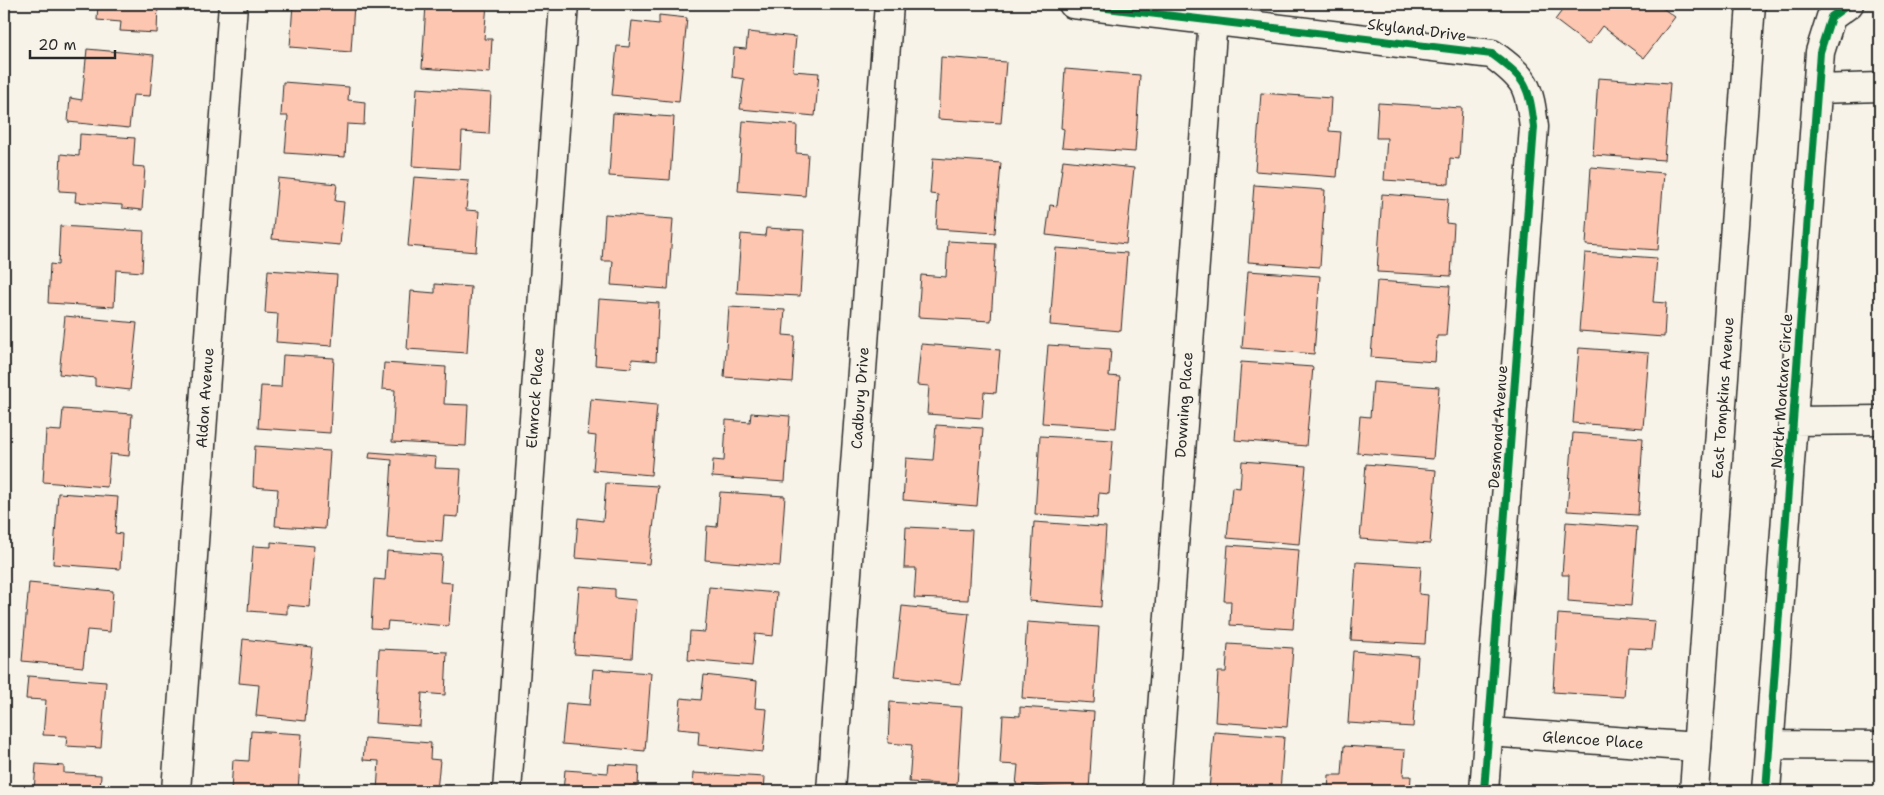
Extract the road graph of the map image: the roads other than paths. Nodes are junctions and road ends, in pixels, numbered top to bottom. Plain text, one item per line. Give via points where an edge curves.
1 (233, 4) edge
2 (564, 4) edge
3 (889, 4) edge
4 (1072, 4) edge
5 (1752, 4) edge
6 (1849, 4) edge
7 (1213, 19) junction
8 (1514, 70) joint
9 (1880, 87) edge
10 (1818, 88) junction
11 (1880, 420) edge
12 (1793, 421) junction
13 (1489, 732) junction
14 (1769, 745) junction
15 (1880, 746) edge
16 (1697, 747) junction
17 (176, 791) edge
18 (507, 791) edge
19 (831, 791) edge
20 (1156, 791) edge
21 (1484, 791) edge
22 (1694, 791) edge
23 (1766, 791) edge

1 - 17 street, Aldon Avenue
2 - 18 street, Elmrock Place
3 - 19 street, Cadbury Drive
4 - 7 street, Skyland Drive
5 - 16 street, East Tompkins Avenue
6 - 10 street, North Montara Circle via 1831,18 1820,52
7 - 8 street, Skyland Drive via 1492,54
7 - 20 street, Downing Place
8 - 13 street, Desmond Avenue via 1530,94 1534,127
9 - 10 street
10 - 12 street, North Montara Circle
11 - 12 street
12 - 14 street, North Montara Circle
13 - 16 street, Glencoe Place
13 - 21 street, Desmond Avenue
14 - 15 street
14 - 23 street, North Montara Circle
16 - 22 street, East Tompkins Avenue

